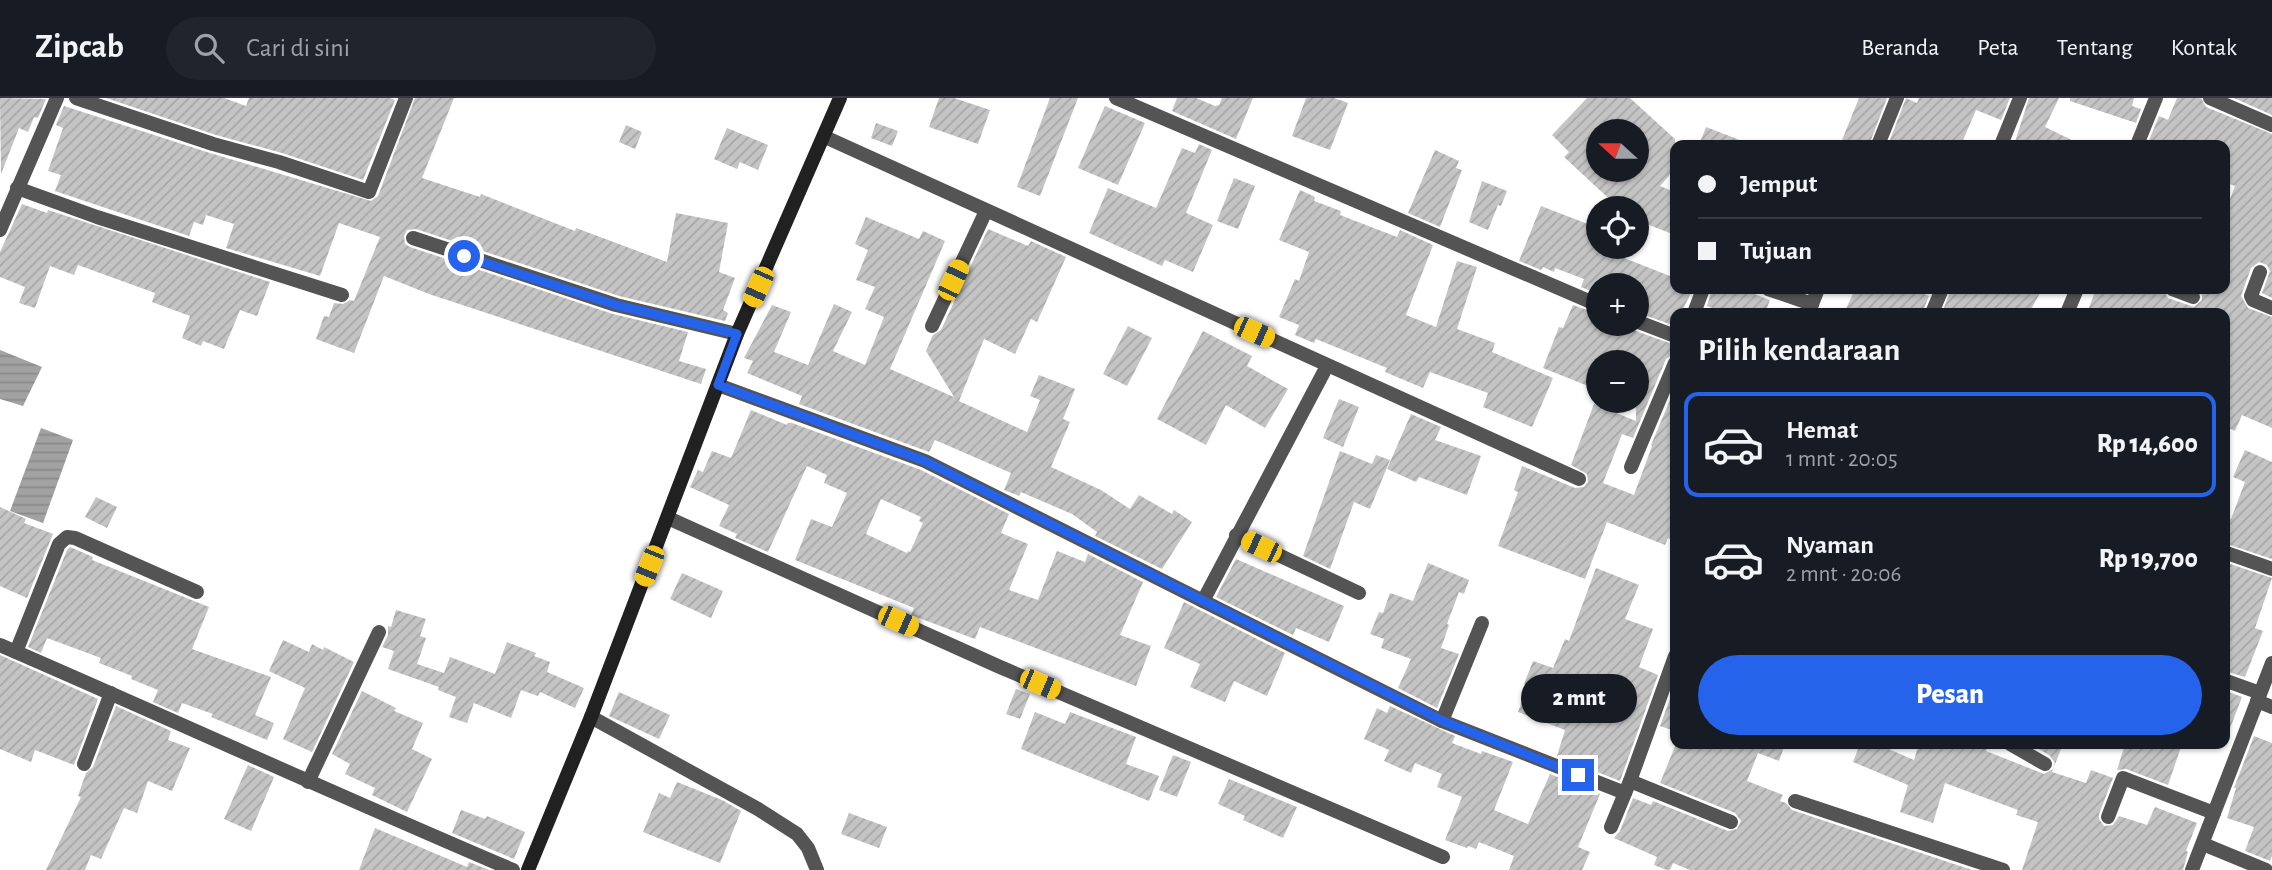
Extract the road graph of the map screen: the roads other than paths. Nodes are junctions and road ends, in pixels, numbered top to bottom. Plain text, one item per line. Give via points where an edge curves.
1 (57, 98) edge
2 (76, 98) edge
3 (406, 98) edge
4 (840, 98) edge
5 (1116, 98) edge
6 (1898, 98) edge
7 (2020, 98) edge
8 (2156, 98) edge
9 (2210, 98) edge
10 (2272, 125) edge
11 (825, 137) junction
12 (1880, 140) edge
13 (2003, 140) edge
14 (2139, 140) edge
15 (17, 188) junction
16 (986, 211) junction
17 (0, 230) edge
18 (413, 238) dead end
19 (2260, 272) dead end
20 (1778, 294) edge
21 (2185, 294) edge
22 (342, 295) dead end
23 (2193, 297) dead end
24 (1586, 300) edge
25 (1808, 308) edge
26 (2272, 308) edge
27 (932, 326) dead end
28 (1649, 326) edge
29 (737, 334) junction
30 (1670, 334) edge
31 (1327, 366) junction
32 (1670, 375) edge
33 (718, 385) junction
34 (1631, 467) dead end
35 (1579, 479) dead end
36 (668, 518) junction
37 (1236, 535) junction
38 (2230, 554) edge
39 (2272, 569) edge
40 (197, 592) dead end
41 (1359, 593) dead end
42 (1203, 601) junction
43 (1482, 622) dead end
44 (379, 632) dead end
45 (0, 645) edge
46 (16, 652) junction
47 (2272, 663) edge
48 (1670, 671) edge
49 (2230, 683) edge
50 (111, 693) junction
51 (2259, 697) junction
52 (2272, 707) edge
53 (591, 716) junction
54 (1443, 721) junction
55 (2019, 749) edge
56 (84, 764) dead end
57 (2045, 764) dead end
58 (308, 782) junction
59 (1627, 787) junction
60 (1795, 801) dead end
61 (2214, 813) junction
62 (2108, 817) dead end
63 (1731, 821) dead end
64 (1611, 827) dead end
65 (2203, 844) junction
66 (1443, 857) dead end
67 (513, 870) edge
68 (528, 870) edge
69 (817, 870) edge
70 (2003, 870) edge
71 (2192, 870) edge
72 (2266, 870) edge

1 - 15 street
2 - 3 street via 366,191 372,188
4 - 11 street
5 - 24 street
6 - 12 street
7 - 13 street
8 - 14 street
9 - 10 street
11 - 16 street
11 - 29 street
15 - 17 street
15 - 22 street
16 - 27 street
16 - 31 street
18 - 29 street via 616,305
19 - 26 street via 2251,296
20 - 25 street
21 - 23 street
28 - 30 street
29 - 33 street
31 - 35 street
31 - 37 street
32 - 34 street
33 - 36 street
33 - 42 street via 925,461
36 - 53 street
36 - 66 street
37 - 41 street
37 - 42 street
38 - 39 street
40 - 46 street via 67,537 59,544
42 - 54 street
43 - 54 street
44 - 58 street
45 - 46 street
46 - 50 street
47 - 51 street
48 - 59 street
49 - 51 street
50 - 56 street
50 - 58 street
51 - 52 street
51 - 61 street
53 - 68 street
53 - 69 street via 797,834
54 - 59 street
55 - 57 street
58 - 67 street
59 - 63 street
59 - 64 street
60 - 70 street
61 - 62 street via 2123,778
61 - 65 street
65 - 71 street
65 - 72 street

